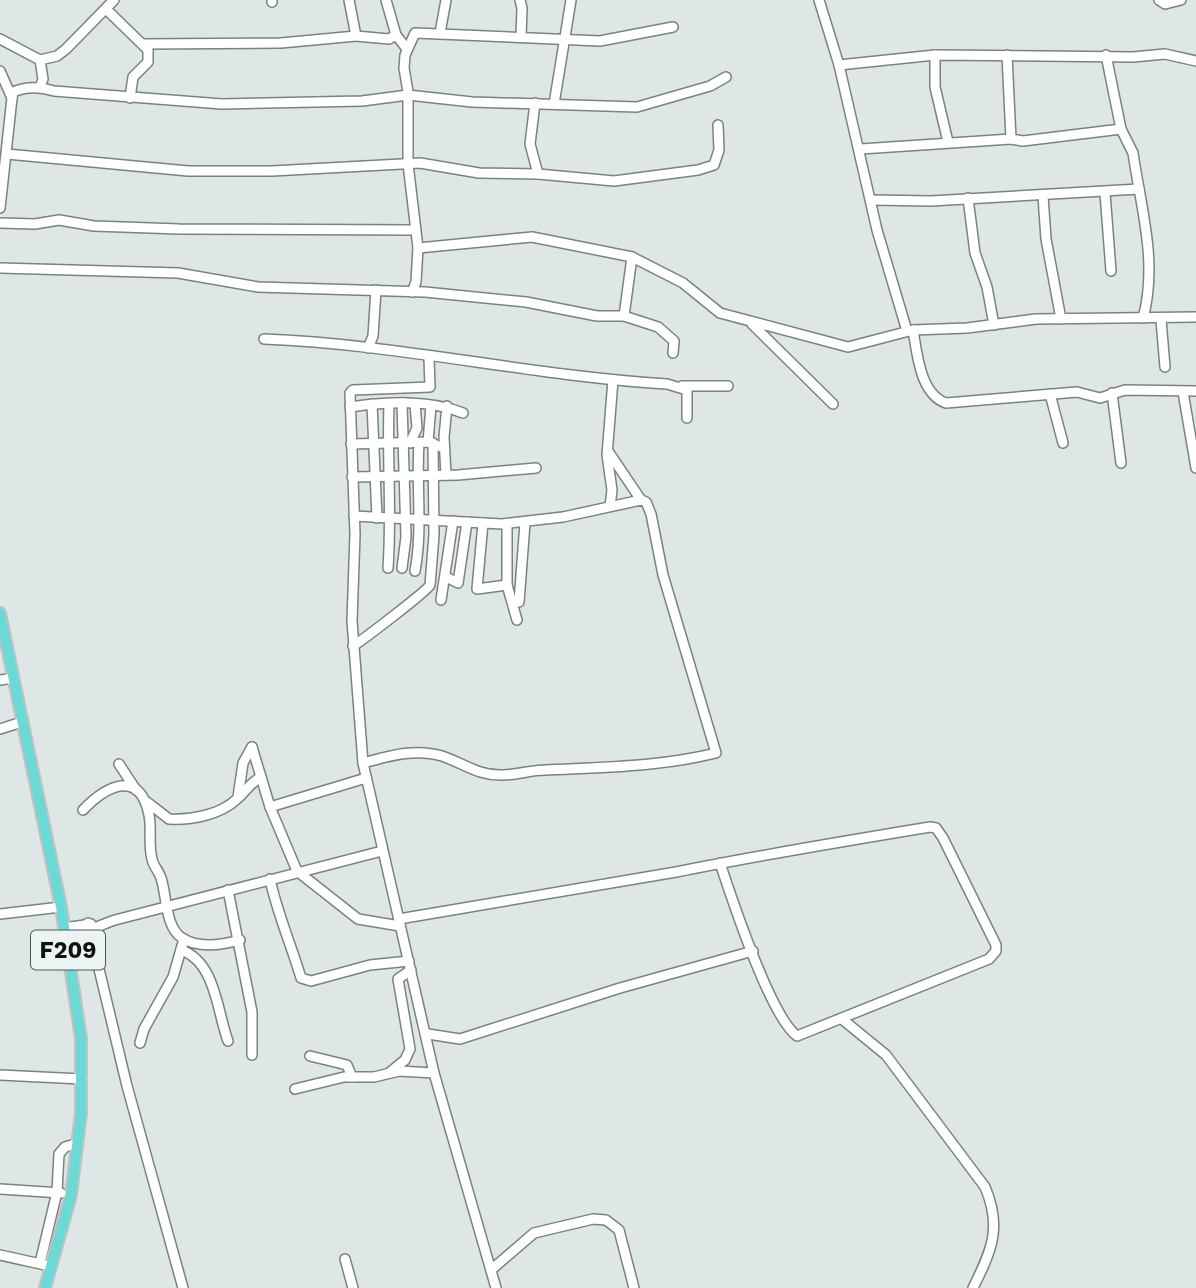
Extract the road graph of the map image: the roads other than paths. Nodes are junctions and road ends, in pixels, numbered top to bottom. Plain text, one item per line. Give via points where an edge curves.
1 (114, 0) edge
2 (349, 0) edge
3 (386, 0) edge
4 (446, 0) edge
5 (520, 0) edge
6 (570, 0) edge
7 (819, 0) edge
8 (1159, 0) edge
9 (1181, 0) edge
10 (106, 9) junction
11 (673, 27) dead end
12 (440, 33) junction
13 (396, 35) junction
14 (356, 36) junction
15 (521, 37) junction
16 (0, 39) edge
17 (566, 42) junction
18 (144, 44) junction
19 (407, 49) junction
20 (935, 55) junction
21 (1007, 55) junction
22 (1106, 55) junction
23 (40, 60) junction
24 (1196, 61) edge
25 (839, 65) junction
26 (0, 71) edge
27 (726, 77) dead end
28 (40, 87) junction
29 (408, 95) junction
30 (12, 98) junction
31 (130, 98) junction
32 (535, 103) junction
33 (554, 104) junction
34 (718, 124) dead end
35 (1121, 129) junction
36 (1011, 139) junction
37 (948, 142) junction
38 (861, 149) junction
39 (7, 154) junction
40 (408, 163) junction
41 (538, 174) junction
42 (1139, 189) junction
43 (1105, 193) junction
44 (1043, 196) junction
45 (968, 198) junction
46 (871, 200) junction
47 (0, 208) edge
48 (0, 223) edge
49 (414, 230) junction
50 (418, 248) junction
51 (632, 257) junction
52 (0, 268) edge
53 (1111, 271) dead end
54 (376, 290) junction
55 (412, 292) junction
56 (624, 316) junction
57 (1196, 317) edge
58 (1143, 318) junction
59 (1061, 319) junction
60 (1161, 320) junction
61 (748, 321) junction
62 (994, 325) junction
63 (910, 331) junction
64 (264, 339) dead end
65 (368, 348) junction
66 (673, 353) dead end
67 (429, 358) junction
68 (1165, 367) dead end
69 (613, 380) junction
70 (681, 386) junction
71 (728, 386) dead end
72 (1196, 391) edge
73 (1183, 392) junction
74 (1112, 393) junction
75 (1050, 394) junction
76 (402, 403) junction
77 (372, 404) junction
78 (389, 404) junction
79 (415, 404) junction
80 (833, 404) dead end
81 (431, 405) junction
82 (447, 406) junction
83 (351, 407) junction
84 (463, 413) dead end
85 (687, 418) dead end
86 (444, 437) junction
87 (372, 443) junction
88 (387, 443) junction
89 (418, 443) junction
90 (1063, 443) dead end
91 (351, 444) junction
92 (444, 448) junction
93 (608, 451) junction
94 (1121, 463) dead end
95 (536, 468) dead end
96 (1196, 468) edge
97 (417, 475) junction
98 (431, 475) junction
99 (446, 475) junction
100 (374, 476) junction
101 (402, 476) junction
102 (352, 477) junction
103 (389, 477) junction
104 (641, 500) junction
105 (610, 506) junction
106 (354, 516) junction
107 (377, 518) junction
108 (391, 519) junction
109 (404, 519) junction
110 (421, 519) junction
111 (433, 519) junction
112 (453, 521) junction
113 (467, 522) junction
114 (483, 523) junction
115 (525, 523) junction
116 (507, 524) junction
117 (388, 568) dead end
118 (402, 568) dead end
119 (415, 571) dead end
120 (446, 577) junction
121 (507, 585) junction
122 (441, 600) dead end
123 (519, 602) dead end
124 (0, 613) edge
125 (517, 620) dead end
126 (353, 646) junction
127 (14, 678) junction
128 (0, 680) edge
129 (22, 722) junction
130 (0, 729) edge
131 (363, 763) junction
132 (119, 764) dead end
133 (261, 777) junction
134 (366, 778) junction
135 (136, 790) junction
136 (143, 798) junction
137 (238, 798) junction
138 (270, 807) junction
139 (83, 810) dead end
140 (382, 851) junction
141 (720, 863) junction
142 (297, 871) junction
143 (270, 879) junction
144 (228, 890) junction
145 (61, 906) junction
146 (168, 907) junction
147 (0, 914) edge
148 (400, 922) junction
149 (91, 927) junction
150 (65, 933) junction
151 (184, 939) junction
152 (240, 940) junction
153 (181, 950) junction
154 (753, 951) junction
155 (410, 965) junction
156 (842, 1019) junction
157 (428, 1034) junction
158 (228, 1041) dead end
159 (140, 1043) dead end
160 (252, 1055) dead end
161 (310, 1056) dead end
162 (435, 1073) junction
163 (387, 1074) junction
164 (0, 1075) edge
165 (352, 1077) junction
166 (82, 1079) junction
167 (295, 1089) dead end
168 (78, 1143) junction
169 (0, 1189) edge
170 (57, 1192) junction
171 (71, 1195) junction
172 (0, 1255) edge
173 (345, 1259) dead end
174 (45, 1264) junction
175 (491, 1270) junction
176 (44, 1288) edge
177 (183, 1288) edge
178 (353, 1288) edge
179 (496, 1288) edge
180 (634, 1288) edge
181 (973, 1288) edge

1 - 10 street
2 - 14 street
3 - 13 street
4 - 12 street
5 - 15 street
6 - 17 street
7 - 25 street
8 - 9 street via 1165,4
10 - 18 street
10 - 23 street via 66,50
11 - 17 street via 600,41
12 - 15 street
12 - 19 street via 415,33
13 - 14 street via 389,39
13 - 19 street
14 - 18 street via 281,43
15 - 17 street
16 - 23 street
17 - 33 street
18 - 31 street via 150,57 133,77
19 - 29 street
20 - 21 street
20 - 25 street
20 - 37 street via 934,88
21 - 22 street
21 - 36 street
22 - 24 street via 1165,54
22 - 35 street
23 - 28 street
25 - 38 street
26 - 30 street
27 - 33 street via 647,107
28 - 30 street via 15,90
28 - 31 street
29 - 31 street via 245,105
29 - 32 street
29 - 40 street
30 - 39 street
32 - 33 street
32 - 41 street via 530,144
34 - 41 street via 719,150 714,165 698,170 614,181
35 - 36 street
35 - 42 street via 1133,153
36 - 37 street
37 - 38 street
38 - 46 street
39 - 40 street via 188,171
39 - 47 street
40 - 41 street via 494,174
40 - 49 street
42 - 43 street
42 - 58 street via 1148,230 1149,283
43 - 44 street
43 - 53 street
44 - 45 street
44 - 59 street
45 - 46 street
45 - 62 street via 975,253
46 - 63 street
48 - 49 street via 59,220 179,229
49 - 50 street
50 - 51 street via 532,237
50 - 55 street
51 - 56 street
51 - 61 street via 682,283 715,311
52 - 54 street via 178,273 258,287
54 - 55 street
54 - 65 street
55 - 56 street
56 - 66 street via 668,334 674,341
57 - 60 street
58 - 59 street
58 - 60 street
59 - 62 street
60 - 68 street
61 - 63 street via 848,347
61 - 80 street
62 - 63 street
63 - 75 street via 922,373 939,401 996,401
64 - 65 street
65 - 67 street
67 - 69 street
67 - 83 street via 430,387 353,390
69 - 70 street
69 - 93 street
70 - 71 street
70 - 85 street via 687,390
72 - 73 street
73 - 74 street via 1156,388
73 - 96 street
74 - 75 street via 1100,398 1082,393
74 - 94 street
75 - 90 street
76 - 78 street
76 - 79 street
76 - 89 street
77 - 78 street
77 - 83 street
77 - 87 street
78 - 88 street
79 - 81 street
79 - 89 street
81 - 82 street
81 - 89 street
82 - 84 street
82 - 86 street
83 - 91 street
86 - 89 street
86 - 92 street
87 - 88 street
87 - 91 street
87 - 100 street
88 - 89 street
88 - 103 street
89 - 92 street
89 - 97 street
89 - 98 street
89 - 101 street
91 - 102 street
92 - 99 street
93 - 104 street
93 - 105 street
95 - 99 street
97 - 98 street
97 - 101 street
97 - 110 street
98 - 99 street
98 - 111 street
100 - 102 street
100 - 103 street
100 - 107 street
101 - 103 street
101 - 109 street
102 - 106 street
103 - 108 street
104 - 105 street
104 - 131 street via 649,506 663,575 716,754 638,767 503,775 482,774 442,756 422,753 405,752
105 - 115 street
106 - 107 street
106 - 126 street
107 - 108 street
108 - 109 street
108 - 117 street
109 - 110 street
109 - 118 street
110 - 111 street
110 - 119 street
111 - 112 street
111 - 126 street via 434,558 427,591
112 - 113 street
112 - 120 street
113 - 114 street
113 - 120 street via 458,583
114 - 116 street
114 - 121 street via 477,589
115 - 116 street
115 - 123 street
116 - 121 street
120 - 122 street
121 - 125 street
124 - 127 main road, F209
126 - 131 street
127 - 128 street
127 - 129 main road, F209
129 - 130 street
129 - 145 main road, F209
131 - 134 street
132 - 135 street
133 - 137 street via 249,783
133 - 137 street via 252,747 240,773
133 - 138 street
134 - 138 street
134 - 140 street
135 - 136 street
135 - 139 street via 126,785 103,790
136 - 137 street via 161,816 181,820 215,813
136 - 146 street via 152,859
138 - 142 street
140 - 142 street
140 - 148 street
141 - 148 street
141 - 154 street
141 - 156 street via 930,827 940,832 996,951 989,959
142 - 143 street
142 - 148 street via 358,919
143 - 144 street
143 - 155 street via 301,978 311,981 370,965
144 - 146 street
144 - 152 street
145 - 147 street
145 - 150 main road, F209
146 - 149 street
146 - 151 street via 172,924
148 - 155 street
149 - 150 street
149 - 177 street via 127,1086
150 - 166 main road, F209
151 - 152 street via 206,945
151 - 153 street
152 - 160 street via 252,1012
153 - 158 street via 197,961 209,981
153 - 159 street via 173,977
154 - 156 street via 789,1030 803,1036
154 - 157 street via 460,1040
155 - 157 street
155 - 163 street via 398,979 410,1049 405,1060
156 - 181 street via 886,1055 985,1187 995,1212 995,1230
157 - 162 street
161 - 165 street via 347,1065
162 - 163 street
162 - 175 street
163 - 165 street
164 - 166 street
165 - 167 street
166 - 168 main road, F209
168 - 170 street via 59,1153
168 - 171 main road, F209
169 - 170 street
170 - 171 street
170 - 174 street
171 - 174 main road, F209
172 - 174 street
173 - 178 street
174 - 176 main road, F209
175 - 179 street
175 - 180 street via 534,1233 606,1220 619,1230

